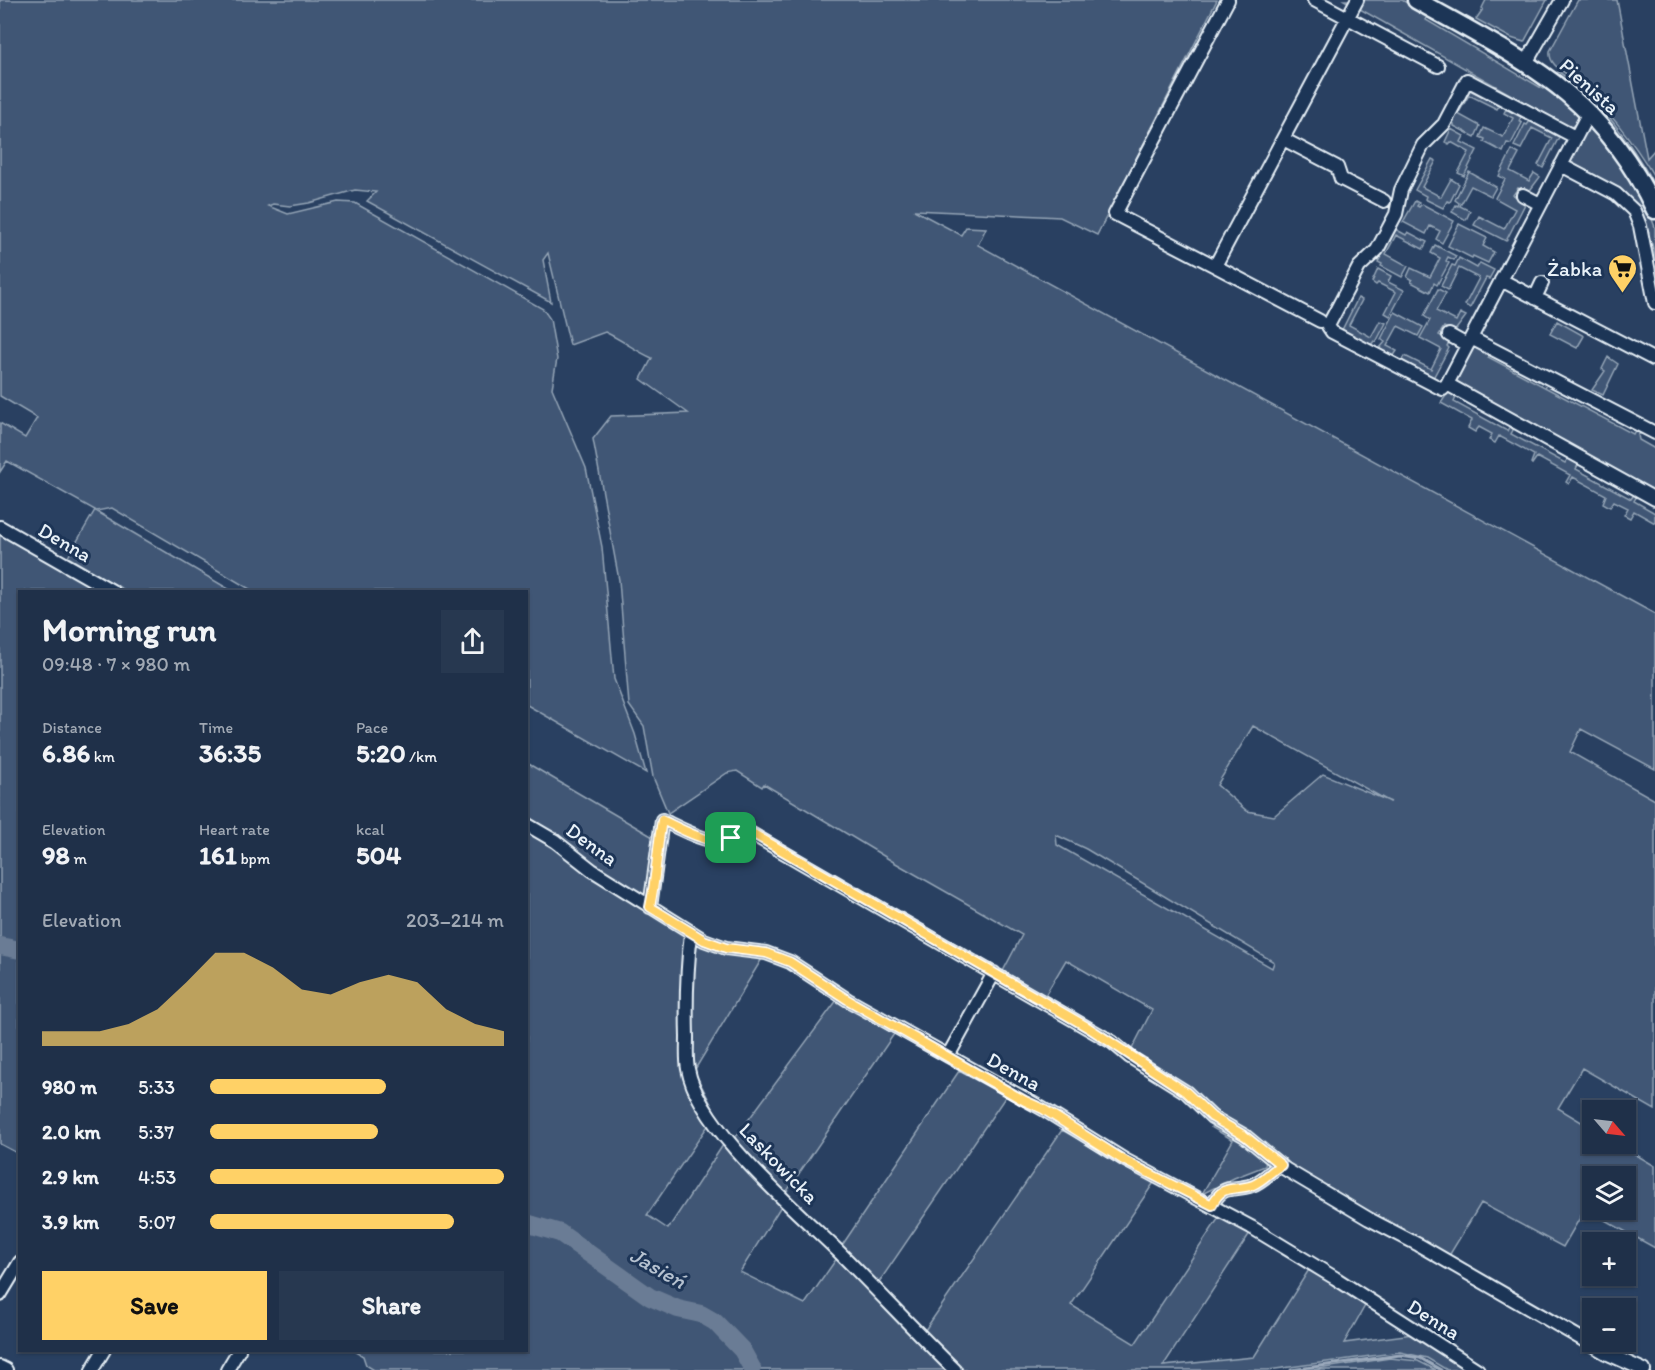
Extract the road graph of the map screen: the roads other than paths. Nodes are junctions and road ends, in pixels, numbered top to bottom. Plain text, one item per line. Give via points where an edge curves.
1 (1228, 0) edge
2 (1314, 0) edge
3 (1357, 0) edge
4 (1416, 0) edge
5 (1562, 0) edge
6 (1348, 18) junction
7 (1526, 63) junction
8 (1438, 66) dead end
9 (1589, 112) junction
10 (1575, 138) junction
11 (1283, 139) junction
12 (1561, 165) junction
13 (1523, 195) dead end
14 (1384, 201) dead end
15 (1540, 204) junction
16 (1655, 210) edge
17 (1215, 266) junction
18 (1501, 280) junction
19 (1542, 283) dead end
20 (1535, 298) junction
21 (1655, 303) edge
22 (1320, 321) dead end
23 (1449, 335) dead end
24 (1469, 341) junction
25 (1655, 360) edge
26 (1447, 384) junction
27 (1655, 433) edge
28 (1655, 499) edge
29 (0, 527) edge
30 (110, 590) edge
31 (528, 825) edge
32 (650, 907) junction
33 (691, 933) junction
34 (994, 973) junction
35 (948, 1056) junction
36 (1281, 1165) junction
37 (1212, 1205) junction
38 (18, 1265) edge
39 (0, 1295) edge
40 (103, 1352) edge
41 (238, 1352) edge
42 (0, 1367) edge
43 (6, 1370) edge
44 (92, 1370) edge
45 (227, 1370) edge
46 (955, 1370) edge
47 (1478, 1370) edge
48 (1644, 1370) edge

1 - 17 street via 1115,214
2 - 6 street
3 - 6 street
4 - 7 street
5 - 7 street, Pienista
6 - 8 street
6 - 11 street
7 - 9 street, Pienista
9 - 10 street
9 - 16 street, Pienista via 1629,160
10 - 12 street
10 - 26 street via 1467,81 1444,124 1423,145 1377,250 1359,267 1328,326 1332,332 1438,387 1443,389
11 - 14 street via 1337,167 1341,179
11 - 17 street
12 - 15 street
12 - 21 street via 1616,195 1634,211
13 - 15 street
15 - 18 street
17 - 22 street
18 - 20 street
18 - 24 street
19 - 20 street
20 - 25 street
23 - 24 street
24 - 26 street
24 - 27 street
26 - 28 street
29 - 30 street, Denna
31 - 32 street, Denna
32 - 33 street, Denna
32 - 34 street via 662,820 711,840 750,832
33 - 35 street, Denna via 726,948 766,953 790,962 848,1000
33 - 46 street, Laskowicka via 688,1069 697,1095 739,1154
34 - 35 street
34 - 36 street via 1118,1046
35 - 37 street, Denna via 1125,1161
36 - 37 street via 1251,1185 1222,1191
36 - 48 street via 1606,1353
37 - 47 street, Denna via 1326,1272
38 - 39 street
40 - 44 street
41 - 45 street
42 - 43 street

